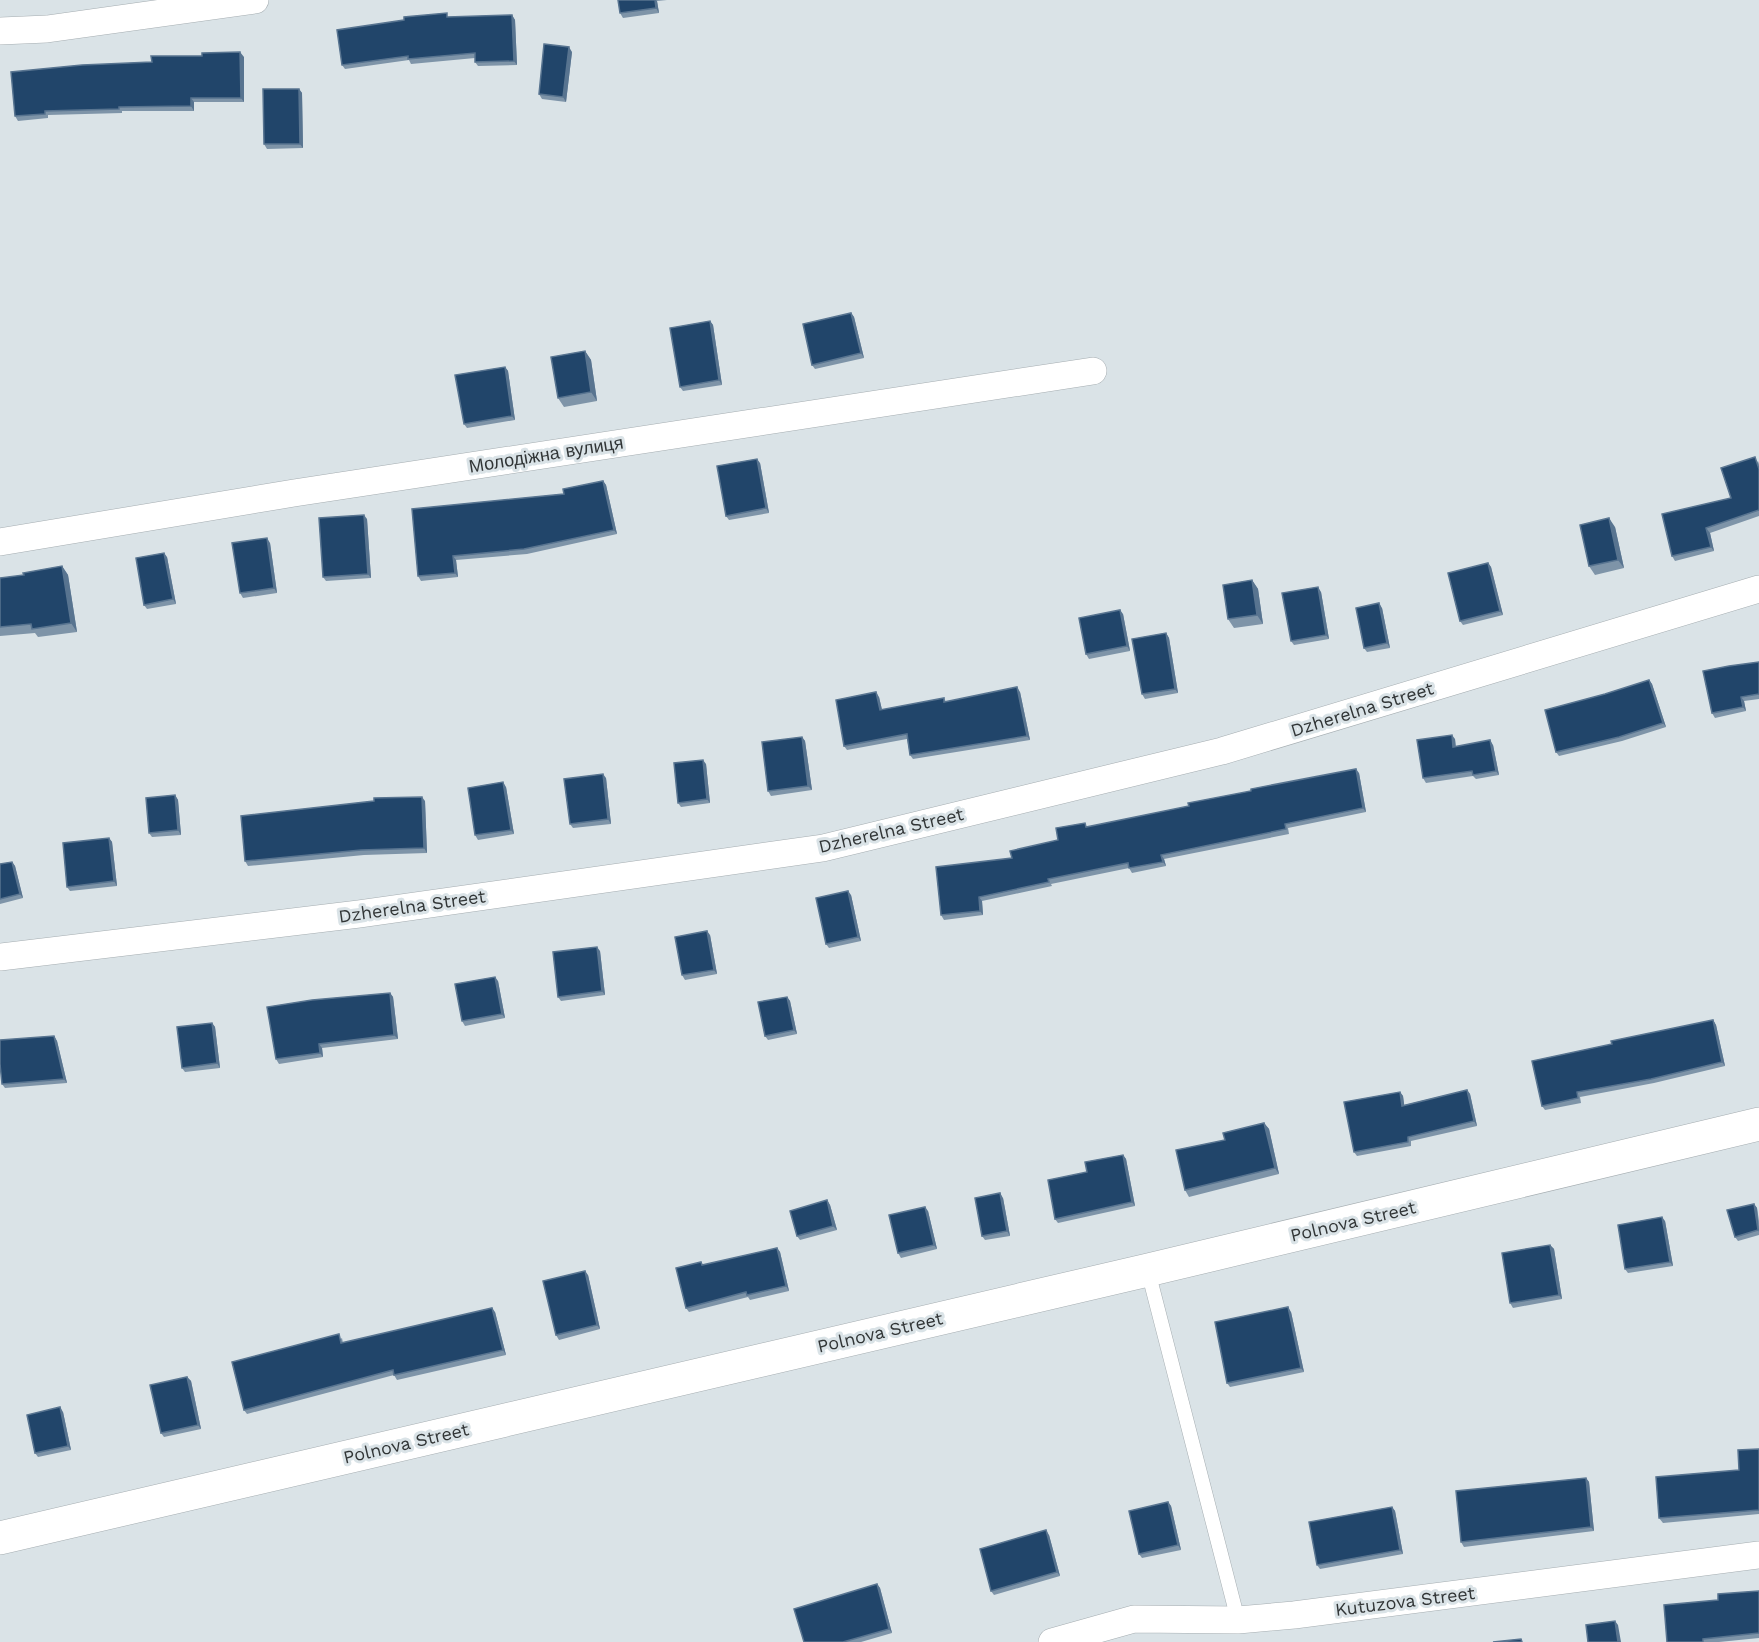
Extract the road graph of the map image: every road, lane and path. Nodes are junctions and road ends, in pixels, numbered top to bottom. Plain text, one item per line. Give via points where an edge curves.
1 (255, 0) edge
2 (0, 31) edge
3 (1093, 371) dead end
4 (0, 542) edge
5 (1759, 589) edge
6 (0, 957) edge
7 (1759, 1124) edge
8 (1148, 1270) junction
9 (0, 1538) edge
10 (1759, 1555) edge
11 (1238, 1620) junction
12 (1052, 1642) edge

1 - 2 street via 47,29
3 - 4 street, Молодіжна вулиця
5 - 6 street, Dzherelna Street via 1221,751 823,848 359,914
7 - 8 street, Polnova Street
8 - 9 street, Polnova Street
8 - 11 lane
10 - 11 street, Kutuzova Street
11 - 12 street, Kutuzova Street via 1134,1619

